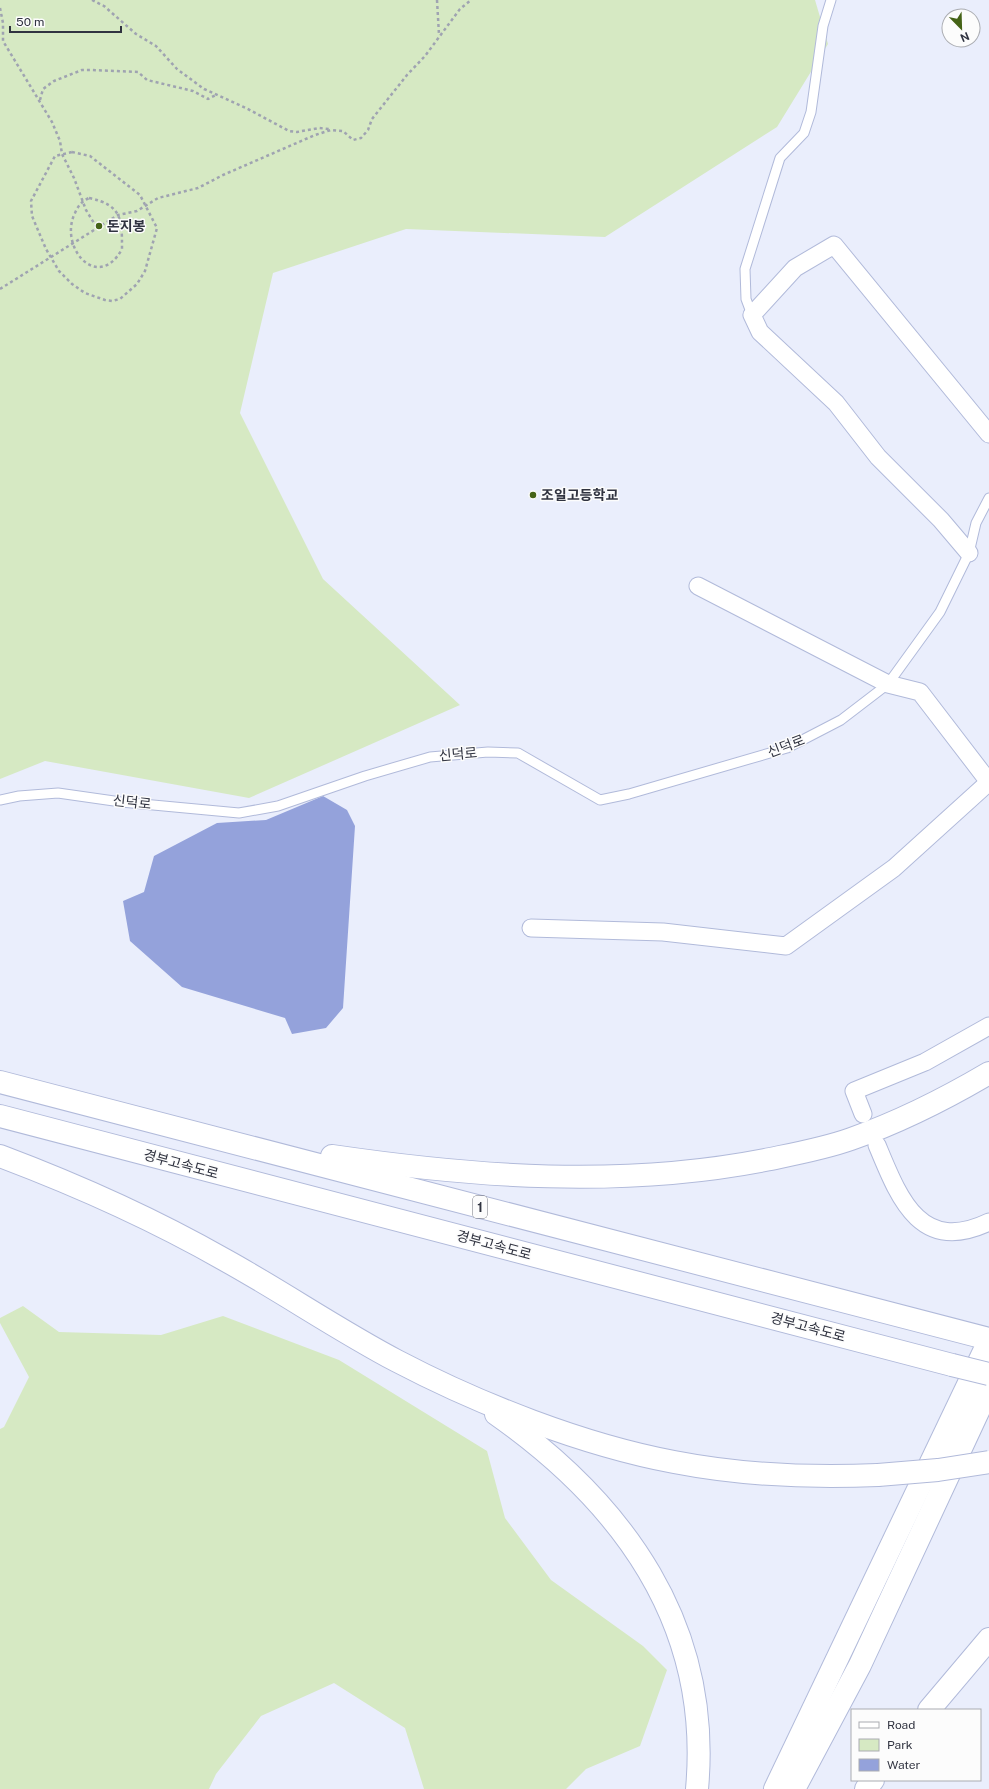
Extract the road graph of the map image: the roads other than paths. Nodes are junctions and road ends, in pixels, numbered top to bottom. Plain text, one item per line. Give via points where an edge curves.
1 (831, 0) edge
2 (752, 315) junction
3 (989, 434) edge
4 (989, 498) edge
5 (969, 553) junction
6 (698, 586) dead end
7 (888, 684) junction
8 (0, 800) edge
9 (531, 928) dead end
10 (989, 1026) edge
11 (989, 1073) edge
12 (0, 1082) edge
13 (863, 1114) dead end
14 (0, 1116) edge
15 (198, 1133) junction
16 (877, 1145) dead end
17 (0, 1156) edge
18 (989, 1222) edge
19 (989, 1340) edge
20 (989, 1374) edge
21 (438, 1381) junction
22 (989, 1388) edge
23 (989, 1462) edge
24 (989, 1639) edge
25 (932, 1706) edge
26 (872, 1781) edge
27 (697, 1789) edge
28 (775, 1789) edge
29 (794, 1789) edge
30 (866, 1789) edge

1 - 2 lane via 823,26 811,112 804,133 780,158 744,268 746,298
2 - 3 street via 795,268 834,245
2 - 5 street via 760,332 836,403 878,457 941,520
4 - 5 lane, 신덕로 via 976,523
5 - 7 lane, 신덕로 via 940,612
6 - 7 street
7 - 8 lane, 신덕로 via 841,720 787,748 600,800 518,753 488,752 430,757 364,776 278,806 239,813 121,802 58,792
7 - 9 street via 920,692 989,782 894,868 786,946 663,932
10 - 13 street via 925,1062 854,1091
11 - 15 highway via 912,1114 850,1139 742,1164 666,1174 588,1178 472,1173 368,1161
12 - 15 highway, 1
14 - 20 highway, 경부고속도로 / 1, bridge
15 - 19 highway, 1
16 - 18 street via 894,1185 907,1208 919,1220 938,1230 955,1232 976,1228
17 - 21 highway via 82,1189 176,1233 363,1342
19 - 28 highway
21 - 23 highway, bridge via 521,1416 572,1434 661,1460 728,1471 878,1475 938,1470
21 - 27 highway via 483,1405 561,1466 611,1517 646,1564 672,1617 691,1677 698,1723
22 - 29 highway via 860,1665
24 - 25 highway
26 - 30 highway

